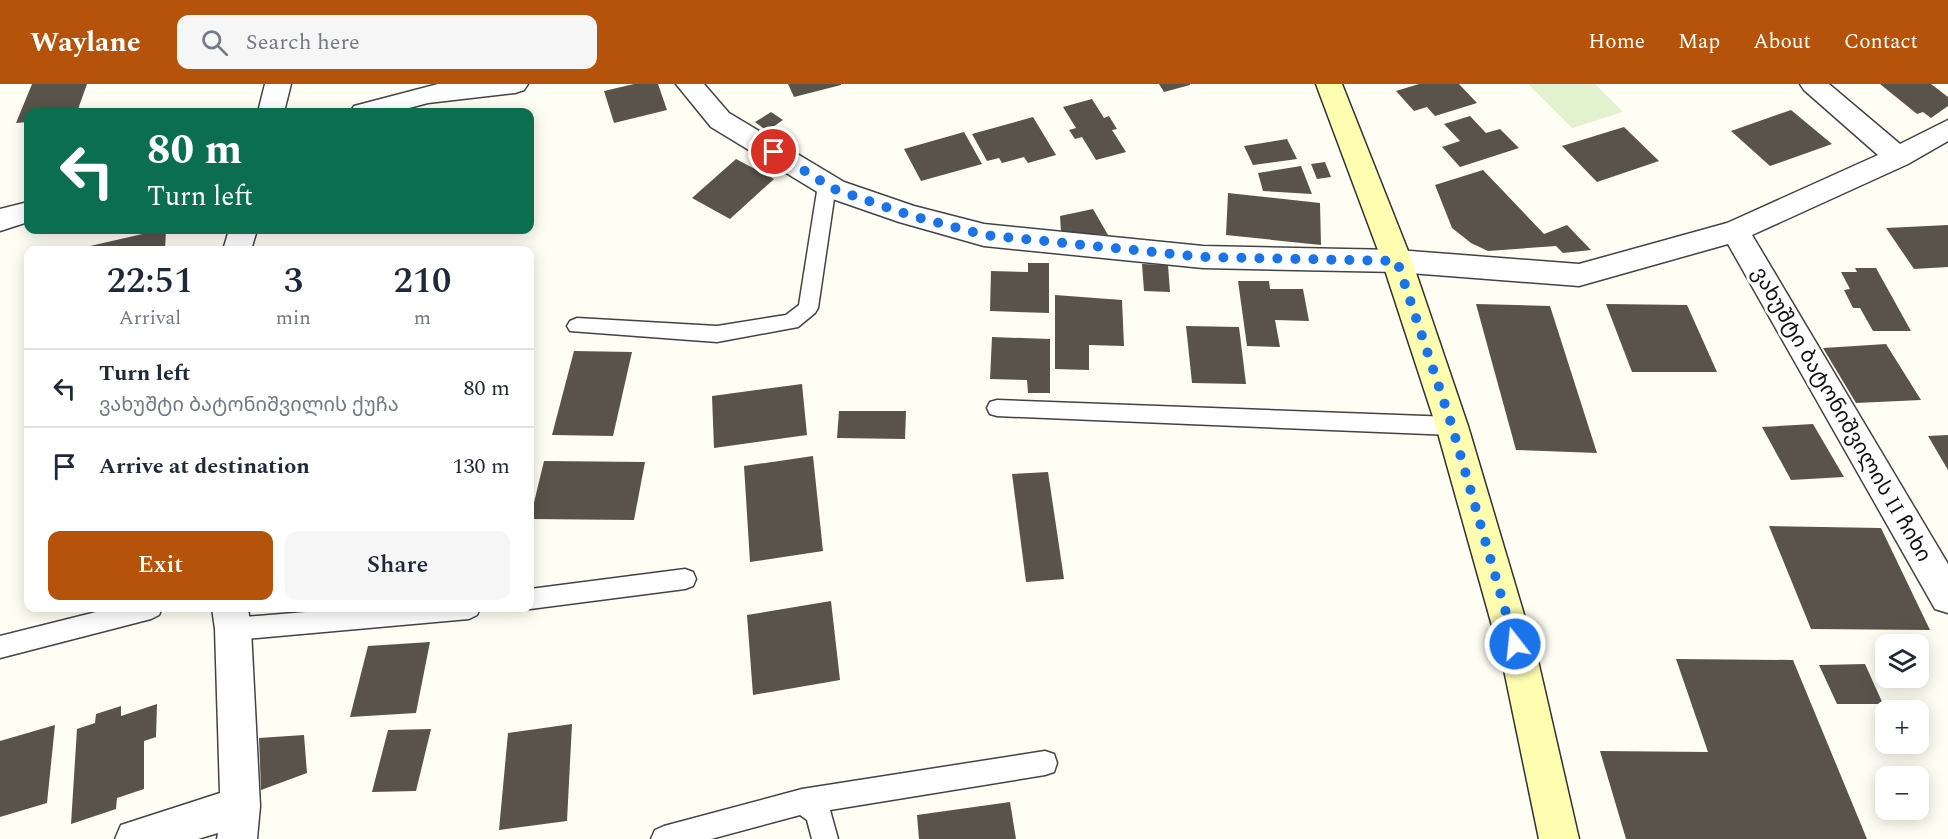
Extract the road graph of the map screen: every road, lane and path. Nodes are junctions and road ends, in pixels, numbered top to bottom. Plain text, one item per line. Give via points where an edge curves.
1 (278, 84) edge
2 (515, 84) edge
3 (689, 84) edge
4 (1329, 84) edge
5 (1813, 84) edge
6 (272, 108) edge
7 (377, 108) edge
8 (1948, 129) edge
9 (1898, 156) junction
10 (827, 184) junction
11 (24, 213) edge
12 (0, 220) edge
13 (1736, 231) junction
14 (1397, 261) junction
15 (577, 326) dead end
16 (997, 408) dead end
17 (1452, 426) junction
18 (685, 579) dead end
19 (1948, 597) edge
20 (534, 598) edge
21 (136, 612) edge
22 (373, 612) edge
23 (231, 618) edge
24 (0, 647) edge
25 (1045, 764) dead end
26 (802, 802) junction
27 (238, 823) edge
28 (135, 839) edge
29 (664, 839) edge
30 (825, 839) edge
31 (1559, 839) edge

1 - 6 street
2 - 7 street via 428,94
3 - 10 street via 720,120
4 - 14 street
5 - 9 street
8 - 9 street
9 - 13 street
10 - 14 street via 909,215 984,235 1203,257
10 - 15 lane via 808,308 791,322 717,334
11 - 12 street
13 - 14 street via 1579,275
13 - 19 street, ვახუშტი ბატონიშვილის II ჩიხი
14 - 17 street
16 - 17 lane
17 - 31 street via 1521,665
18 - 20 lane
21 - 24 lane
22 - 23 lane
23 - 27 street
25 - 26 lane
26 - 29 lane
26 - 30 lane via 818,812
27 - 28 street

